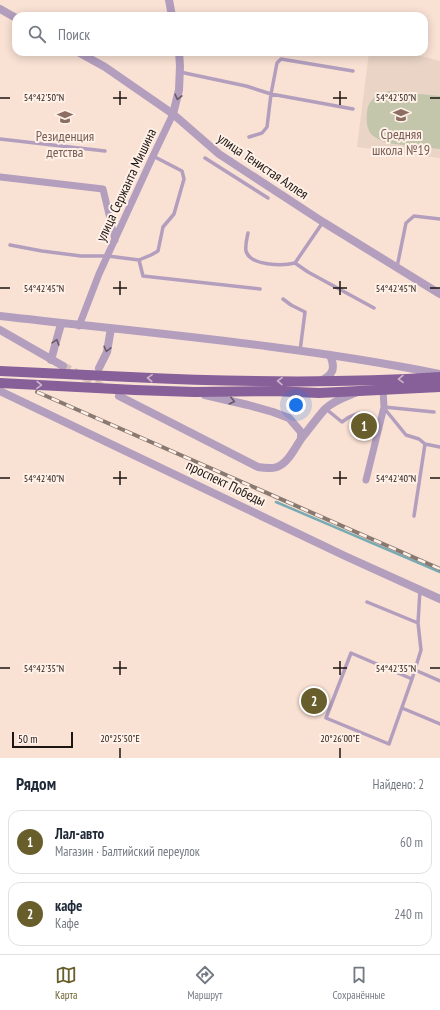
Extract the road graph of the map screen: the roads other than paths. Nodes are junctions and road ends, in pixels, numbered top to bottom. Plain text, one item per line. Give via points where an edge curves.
1 (169, 0) edge
2 (0, 9) edge
3 (171, 12) edge
4 (12, 16) edge
5 (85, 56) edge
6 (179, 56) edge
7 (353, 71) dead end
8 (180, 72) junction
9 (271, 94) junction
10 (353, 109) dead end
11 (173, 114) junction
12 (249, 137) dead end
13 (0, 139) edge
14 (105, 151) dead end
15 (219, 154) junction
16 (153, 156) junction
17 (205, 158) dead end
18 (213, 163) junction
19 (0, 177) edge
20 (268, 198) dead end
21 (440, 219) edge
22 (323, 222) junction
23 (248, 232) dead end
24 (115, 240) junction
25 (10, 245) dead end
26 (108, 256) junction
27 (139, 260) junction
28 (295, 263) junction
29 (397, 268) junction
30 (260, 289) dead end
31 (440, 294) edge
32 (283, 300) dead end
33 (374, 308) dead end
34 (0, 316) edge
35 (62, 324) junction
36 (79, 326) junction
37 (111, 328) junction
38 (0, 330) edge
39 (300, 351) junction
40 (330, 355) junction
41 (51, 360) junction
42 (63, 366) tunnel mouth
43 (99, 368) dead end
44 (0, 371) edge
45 (440, 374) edge
46 (440, 377) edge
47 (319, 381) junction
48 (0, 383) edge
49 (440, 387) edge
50 (383, 390) junction
51 (0, 391) edge
52 (360, 391) junction
53 (194, 392) junction
54 (119, 396) dead end
55 (384, 408) junction
56 (326, 409) junction
57 (434, 412) dead end
58 (359, 413) dead end
59 (301, 440) junction
60 (425, 444) junction
61 (440, 447) edge
62 (366, 480) dead end
63 (414, 516) dead end
64 (420, 590) junction
65 (440, 600) edge
66 (367, 602) dead end
67 (418, 623) junction
68 (416, 670) junction
69 (412, 679) junction
70 (440, 681) edge
71 (402, 708) junction
72 (440, 724) edge

1 - 3 street
2 - 4 street
5 - 11 street, улица Тенистая Аллея
6 - 8 street, улица Сержанта Мишина
7 - 9 lane via 281,59 277,62
8 - 9 lane
8 -> 11 street, улица Сержанта Мишина
9 - 10 lane
9 - 12 lane via 267,127 262,133
11 - 15 street, улица Тенистая Аллея
11 - 16 street, улица Сержанта Мишина
13 - 14 lane
15 - 18 lane
15 - 22 street, улица Тенистая Аллея
16 - 24 street, улица Сержанта Мишина
16 - 27 lane via 182,171 184,179 174,214 163,227 158,251
17 - 18 lane
18 - 20 lane
19 - 24 street via 103,189
21 - 29 lane via 414,216 406,223
22 - 28 lane
22 - 29 street, улица Тенистая Аллея
23 - 28 lane via 246,252 250,257 259,262 272,264
24 - 26 street, улица Сержанта Мишина
25 - 26 lane via 81,256
26 - 27 lane
26 - 36 street, улица Сержанта Мишина
27 - 30 lane via 143,276
28 - 33 lane
29 - 31 street, улица Тенистая Аллея
32 - 39 lane via 305,312
34 - 35 street
35 - 36 street
41 -> 35 street
36 - 37 street
37 - 39 street
37 -> 43 street via 107,352
38 - 41 street
39 - 40 street
40 - 45 street
40 - 47 street via 333,371
41 - 42 street
47 -> 44 main road, bridge via 195,380
46 -> 47 main road
48 -> 53 main road, bridge
49 - 50 main road
50 - 52 main road
50 - 55 street
51 - 64 street, проспект Победы
52 - 53 main road
52 - 56 street
53 -> 59 street via 288,418 301,432
54 - 59 street via 258,467 278,467
55 - 57 lane
55 - 60 lane via 406,435
55 - 62 street
56 - 58 lane via 342,422
56 - 59 street
60 - 61 lane
60 - 63 lane
64 - 65 street, проспект Победы
64 - 67 lane
66 - 67 lane
67 - 68 lane via 421,650
68 - 69 lane
68 - 70 lane
69 - 71 lane
69 - 71 lane via 351,653 326,718 389,744
71 - 72 lane

